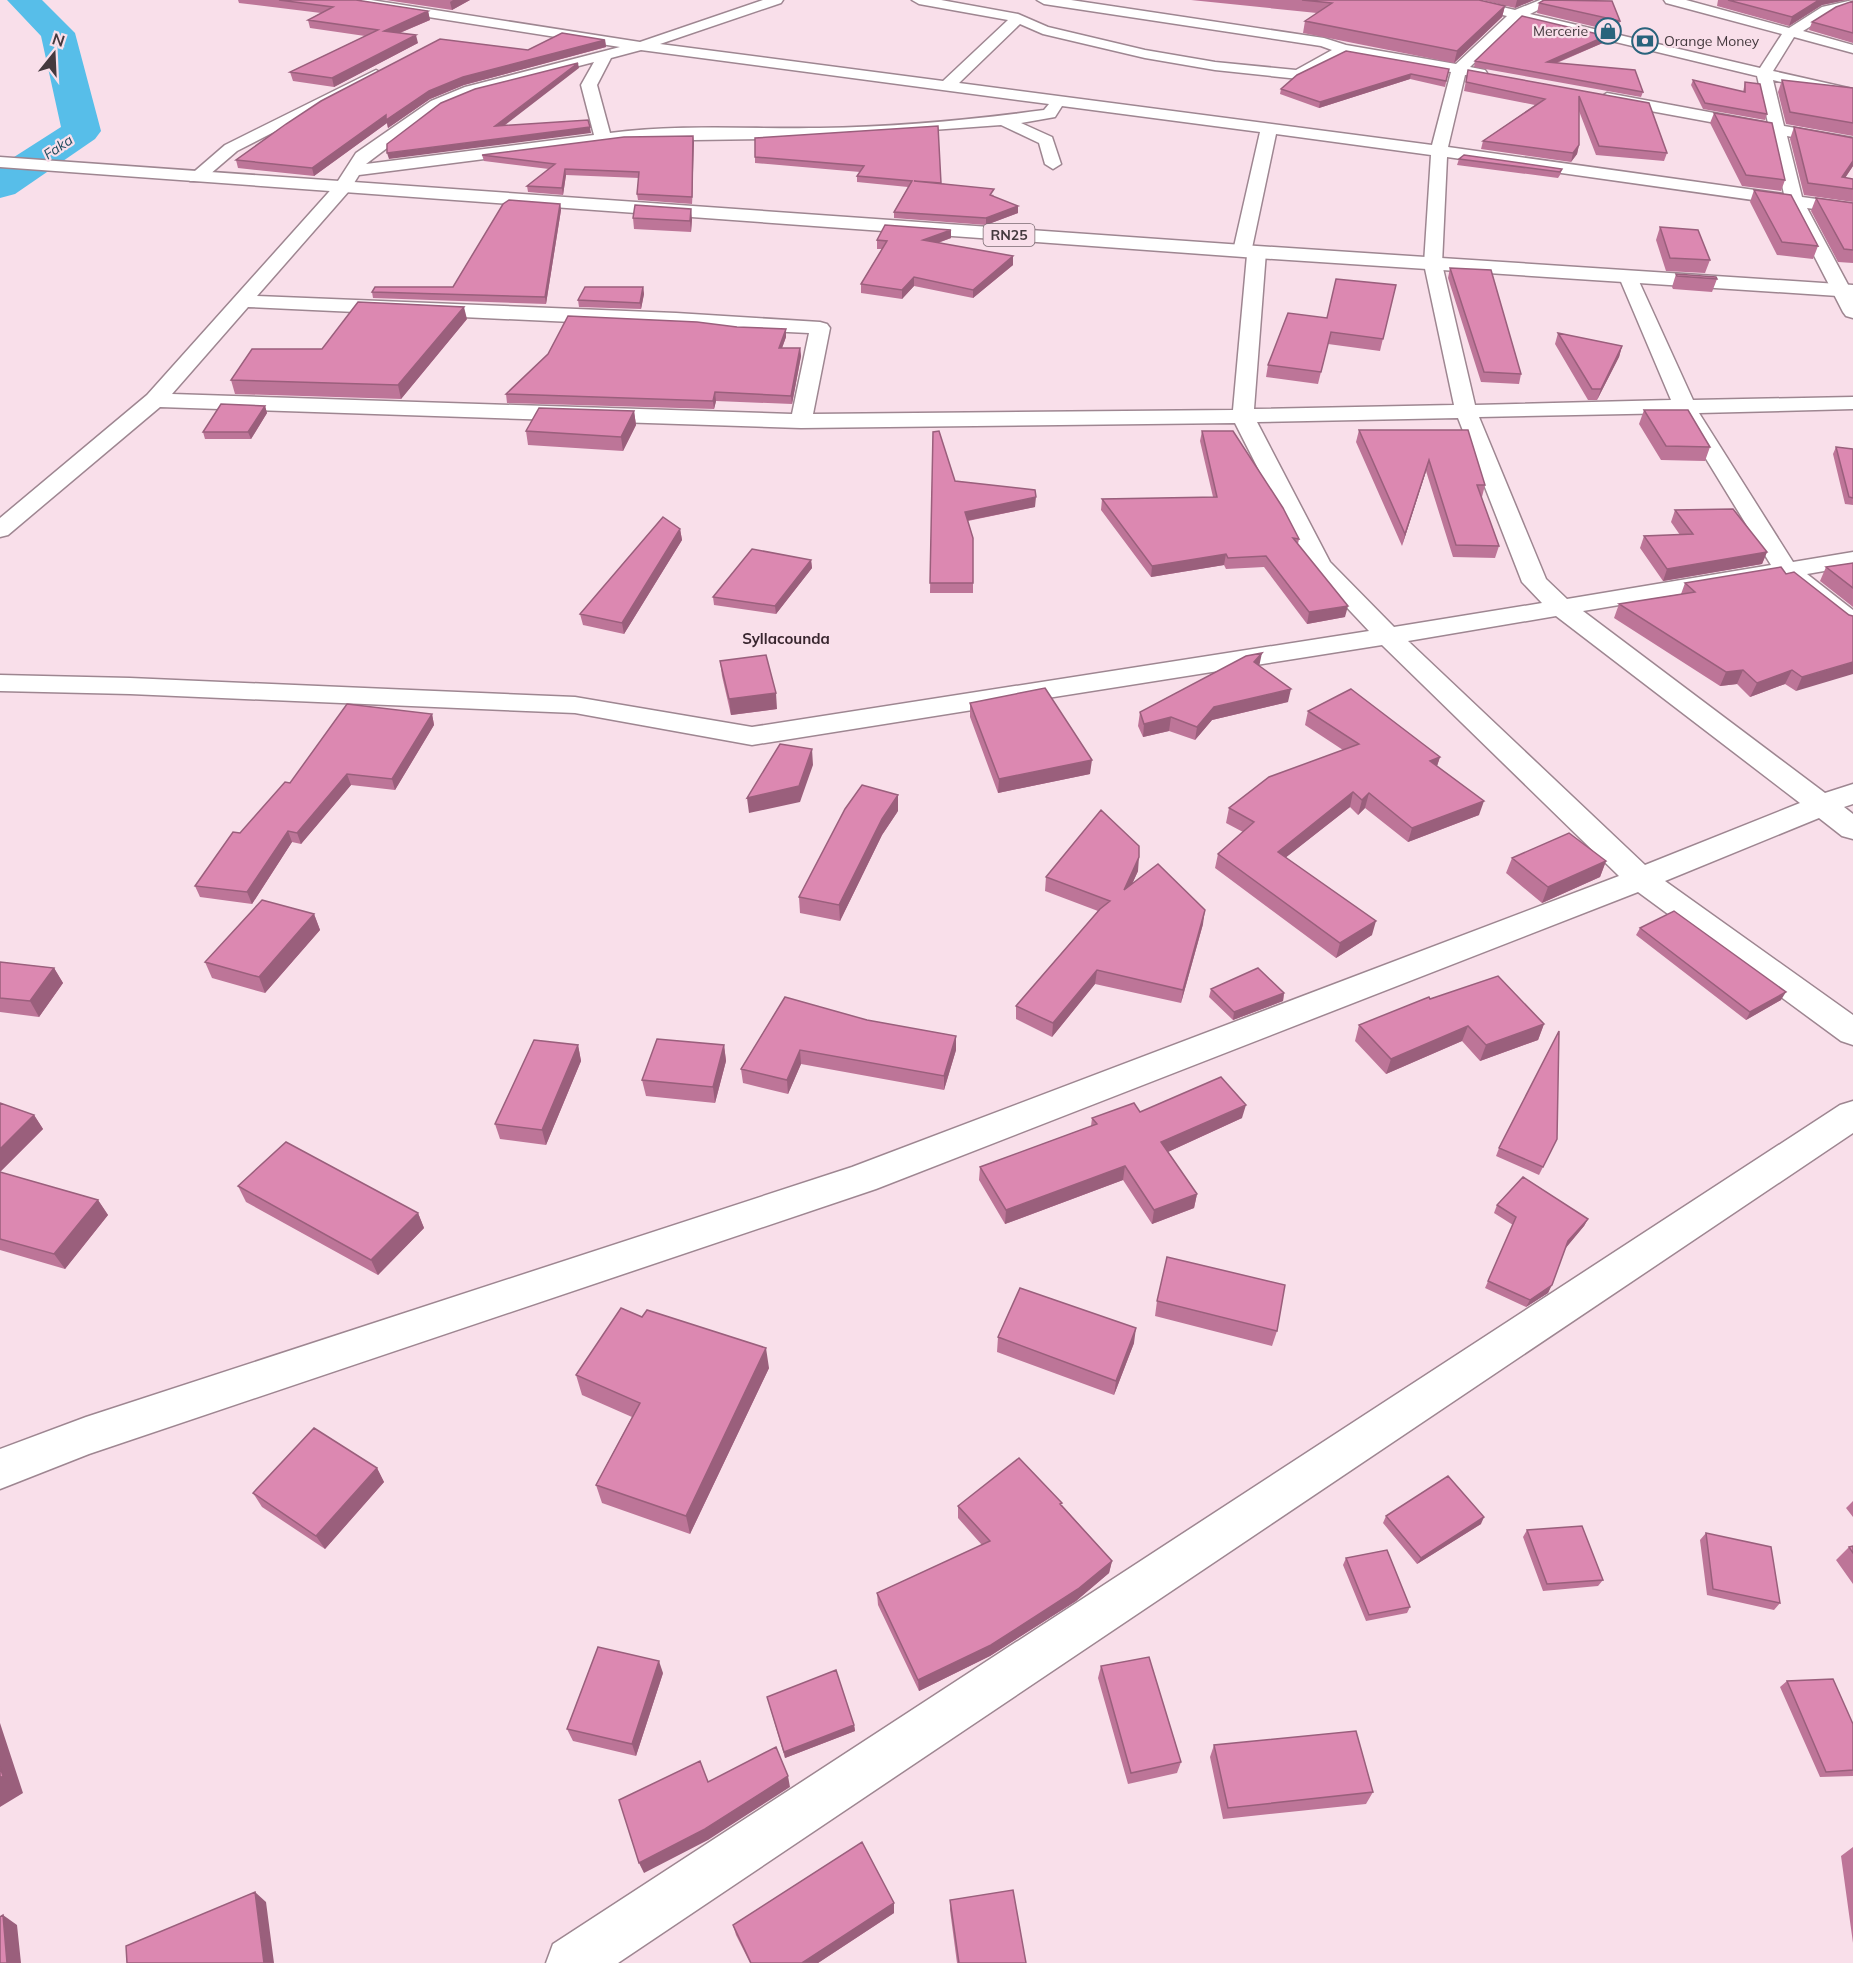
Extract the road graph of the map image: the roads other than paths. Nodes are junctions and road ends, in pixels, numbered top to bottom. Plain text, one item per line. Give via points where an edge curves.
1 (345, 0) edge
2 (776, 0) edge
3 (919, 0) edge
4 (1010, 0) edge
5 (1044, 0) edge
6 (1455, 0) edge
7 (1551, 0) edge
8 (1671, 0) edge
9 (1709, 0) edge
10 (1153, 3) dead end
11 (1806, 3) edge
12 (1853, 3) edge
13 (1693, 6) junction
14 (490, 7) dead end
15 (1089, 8) junction
16 (1827, 10) junction
17 (982, 12) junction
18 (1125, 13) junction
19 (1518, 14) junction
20 (1673, 16) dead end
21 (1018, 18) junction
22 (1853, 18) edge
23 (476, 20) junction
24 (1043, 30) junction
25 (1642, 30) dead end
26 (456, 31) dead end
27 (1790, 33) junction
28 (1622, 39) junction
29 (641, 46) junction
30 (1343, 49) junction
31 (1853, 49) edge
32 (605, 56) junction
33 (386, 69) edge
34 (1459, 69) junction
35 (1764, 73) junction
36 (1492, 76) edge
37 (946, 87) junction
38 (1853, 94) edge
39 (1592, 95) edge
40 (1059, 101) junction
41 (1002, 120) junction
42 (1269, 129) junction
43 (1776, 129) junction
44 (603, 139) junction
45 (1853, 142) edge
46 (1439, 151) junction
47 (0, 162) edge
48 (1053, 164) dead end
49 (196, 177) junction
50 (348, 179) junction
51 (1794, 200) junction
52 (1853, 209) edge
53 (1249, 252) junction
54 (1433, 264) junction
55 (1628, 277) junction
56 (1847, 291) edge
57 (243, 301) junction
58 (1853, 312) edge
59 (155, 400) junction
60 (1853, 403) edge
61 (1685, 407) junction
62 (1466, 412) junction
63 (1243, 416) junction
64 (801, 421) junction
65 (0, 530) edge
66 (1853, 559) edge
67 (1786, 570) junction
68 (1561, 608) junction
69 (1853, 622) edge
70 (1388, 636) junction
71 (0, 683) edge
72 (1853, 793) edge
73 (1820, 806) junction
74 (1853, 829) edge
75 (1641, 879) junction
76 (1853, 1032) edge
77 (1853, 1115) edge
78 (0, 1469) edge
79 (572, 1963) edge

1 - 23 street
2 - 29 street
3 - 17 street
4 - 17 street
5 - 15 street
6 - 19 street
7 - 19 street
8 - 13 street
9 - 13 street
10 - 18 street
11 - 16 street
12 - 16 street
13 - 20 street
13 - 27 street
14 - 23 street
15 - 18 street
15 - 24 street
16 - 22 street
16 - 27 street
17 - 21 street
18 - 30 street via 1324,42
19 - 28 street
19 - 34 street
21 - 24 street
21 - 37 street
23 - 26 street
23 - 29 street
24 - 30 street via 1145,54 1299,75
25 - 28 street
27 - 31 street
27 - 35 street
28 - 35 street
29 - 32 street
29 - 37 street
30 - 34 street
32 - 44 street via 590,85
32 - 50 street via 470,90 436,104 362,157
33 - 49 street via 231,148
34 - 36 street
34 - 46 street
35 - 38 street
35 - 43 street
37 - 40 street
39 - 43 street
40 - 41 street via 1049,114
40 - 42 street
41 - 44 street via 822,132
41 - 48 street via 1046,140
42 - 46 street
42 - 53 street
43 - 45 street
43 - 51 street
44 - 50 street
46 - 51 street
46 - 54 street
47 - 49 street, RN25
49 - 50 street, RN25
50 - 53 street, RN25
50 - 57 street
51 - 52 street
51 - 56 street
53 - 54 street, RN25
53 - 63 street
54 - 55 street, RN25
54 - 62 street
55 - 56 street, RN25
55 - 61 street
56 - 58 street
57 - 59 street
57 - 64 street via 681,318 820,328
59 - 64 street
59 - 65 street
60 - 61 street
61 - 62 street
61 - 67 street
62 - 63 street
62 - 68 street via 1535,582
63 - 64 street
63 - 70 street via 1319,565
66 - 67 street
67 - 68 street
67 - 69 street
68 - 70 street
68 - 73 street
70 - 71 street via 752,735 575,705
70 - 75 street
72 - 73 street
73 - 74 street
73 - 75 street
75 - 76 street
75 - 78 street via 863,1178 86,1436
77 - 79 street

